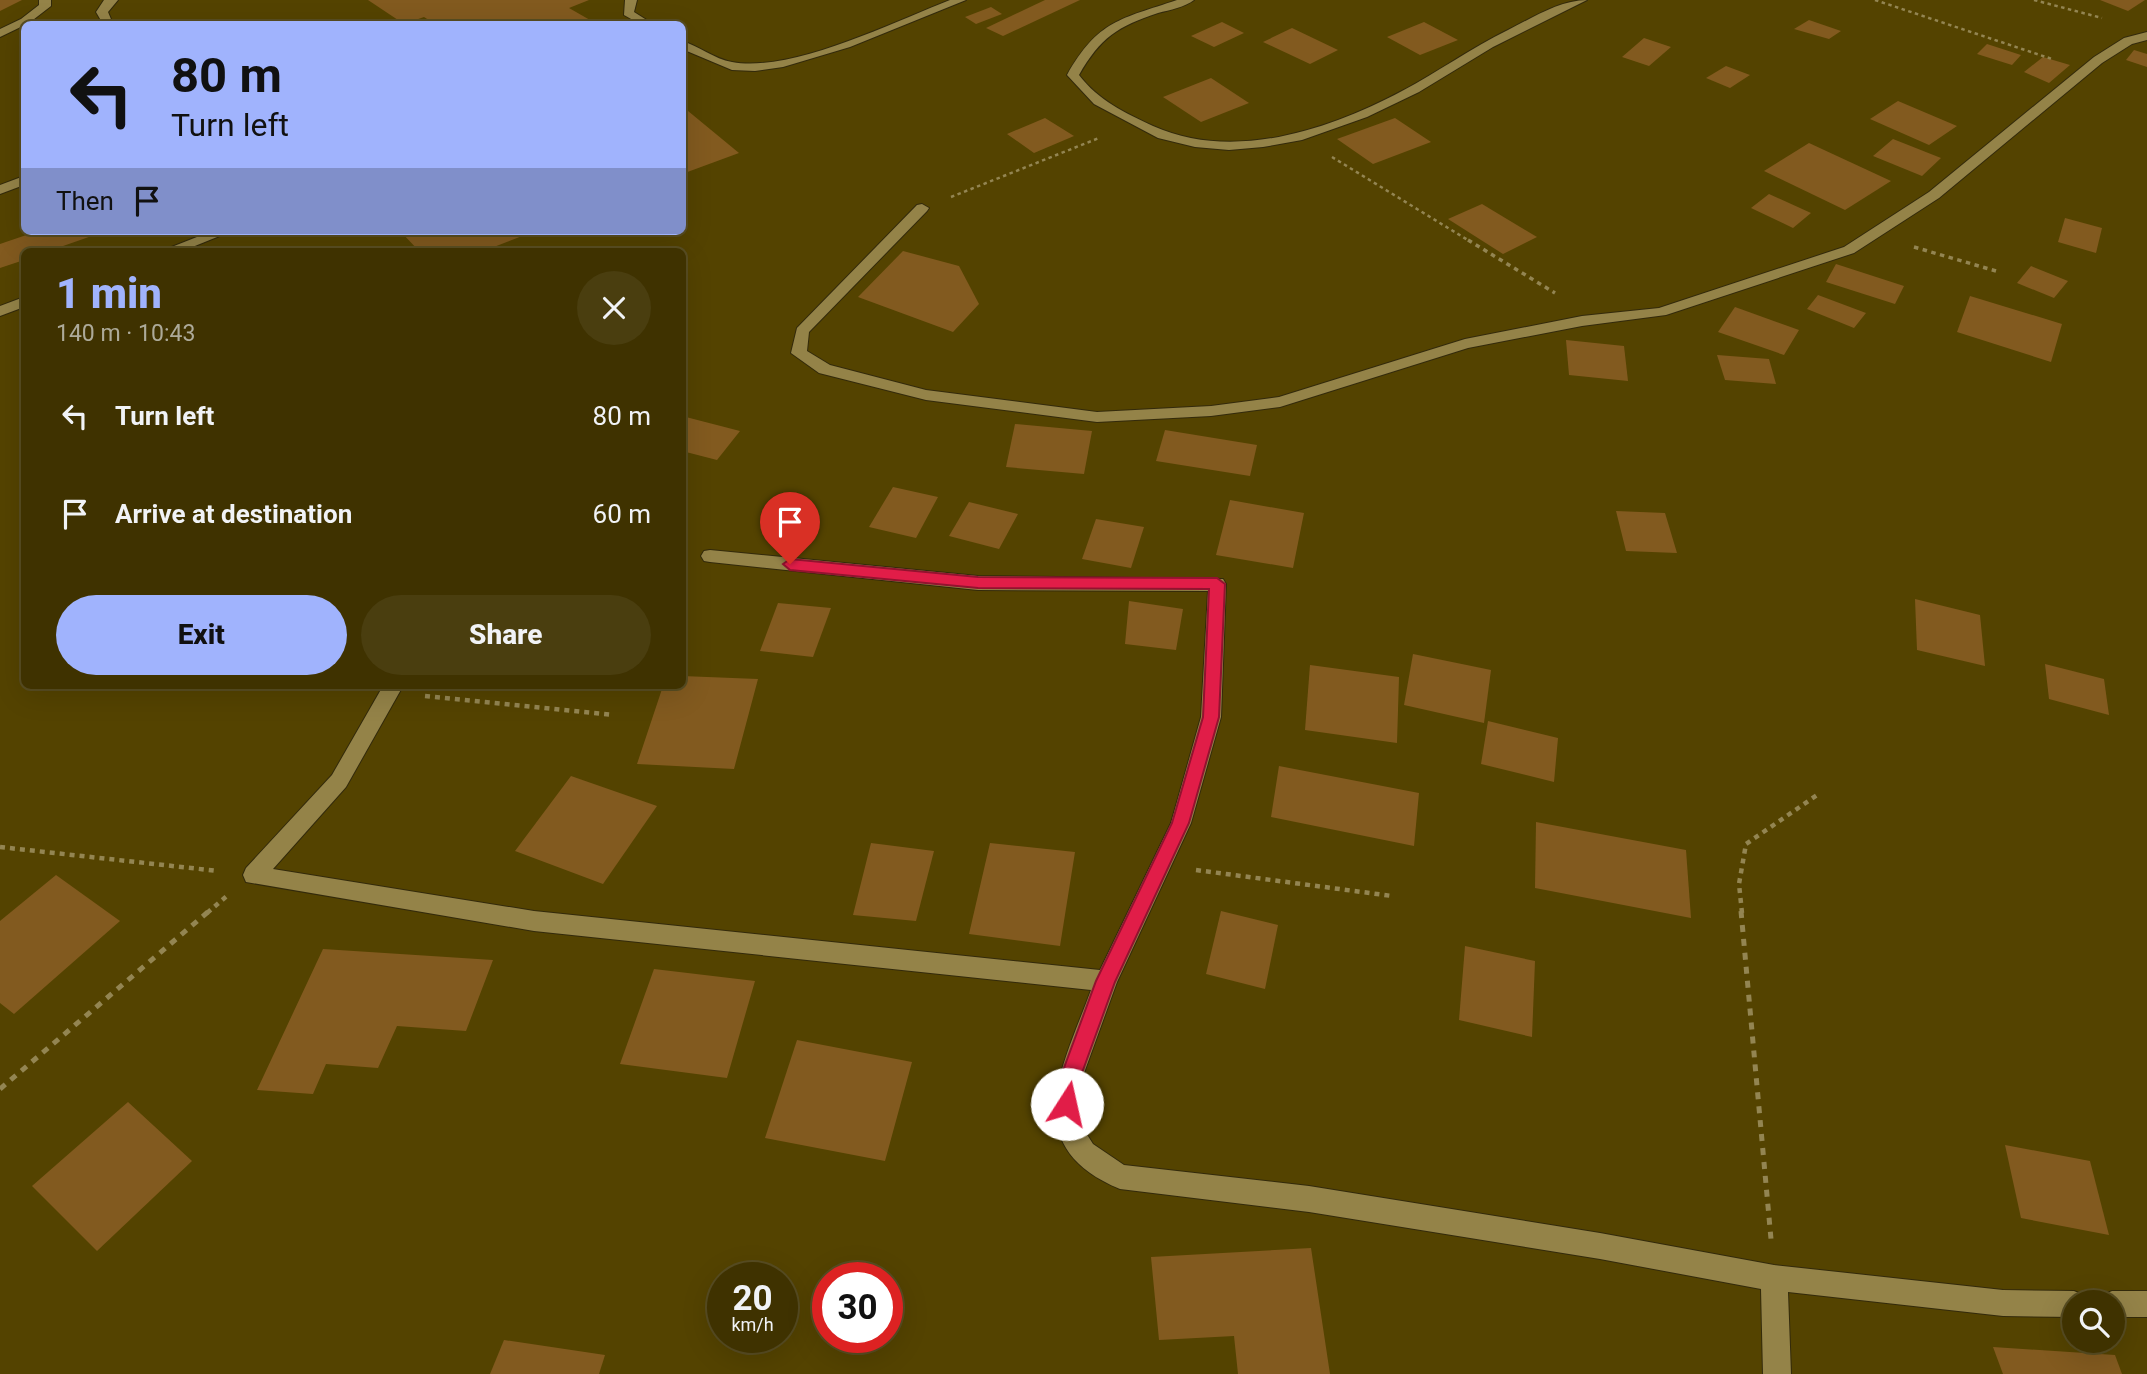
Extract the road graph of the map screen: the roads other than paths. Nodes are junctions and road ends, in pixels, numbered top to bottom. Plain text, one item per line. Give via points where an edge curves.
1 (45, 0) edge
2 (112, 0) edge
3 (631, 0) edge
4 (960, 0) edge
5 (1188, 0) edge
6 (1581, 0) edge
7 (106, 21) edge
8 (643, 21) edge
9 (0, 33) edge
10 (2147, 36) edge
11 (686, 46) edge
12 (21, 181) edge
13 (0, 190) edge
14 (922, 208) road end
15 (214, 235) edge
16 (177, 248) edge
17 (21, 303) edge
18 (0, 311) edge
19 (710, 556) dead end
20 (391, 689) edge
21 (1106, 981) junction
22 (1774, 1278) junction
23 (2062, 1304) edge
24 (2125, 1304) edge
25 (2147, 1304) edge
26 (1777, 1374) edge

1 - 9 street via 45,6
2 - 7 street via 102,12
3 - 8 street via 628,13
4 - 11 street via 806,58 760,67 733,66
5 - 6 street via 1111,25 1084,52 1073,75 1087,95 1157,134 1198,144 1251,146 1319,132 1395,100 1474,52
10 - 14 street via 2128,41 2086,70 1934,195 1849,250 1661,312 1465,344 1280,402 1097,417 926,395 825,369 799,353 802,331
12 - 13 street
15 - 16 street
17 - 18 street
19 - 21 street via 978,583 1217,584 1211,717 1181,823
20 - 21 street via 339,781 254,875 534,921
21 - 22 street via 1068,1084 1067,1124 1084,1153 1120,1177 1309,1199
22 - 23 street via 2003,1303
22 - 26 street
24 - 25 street

